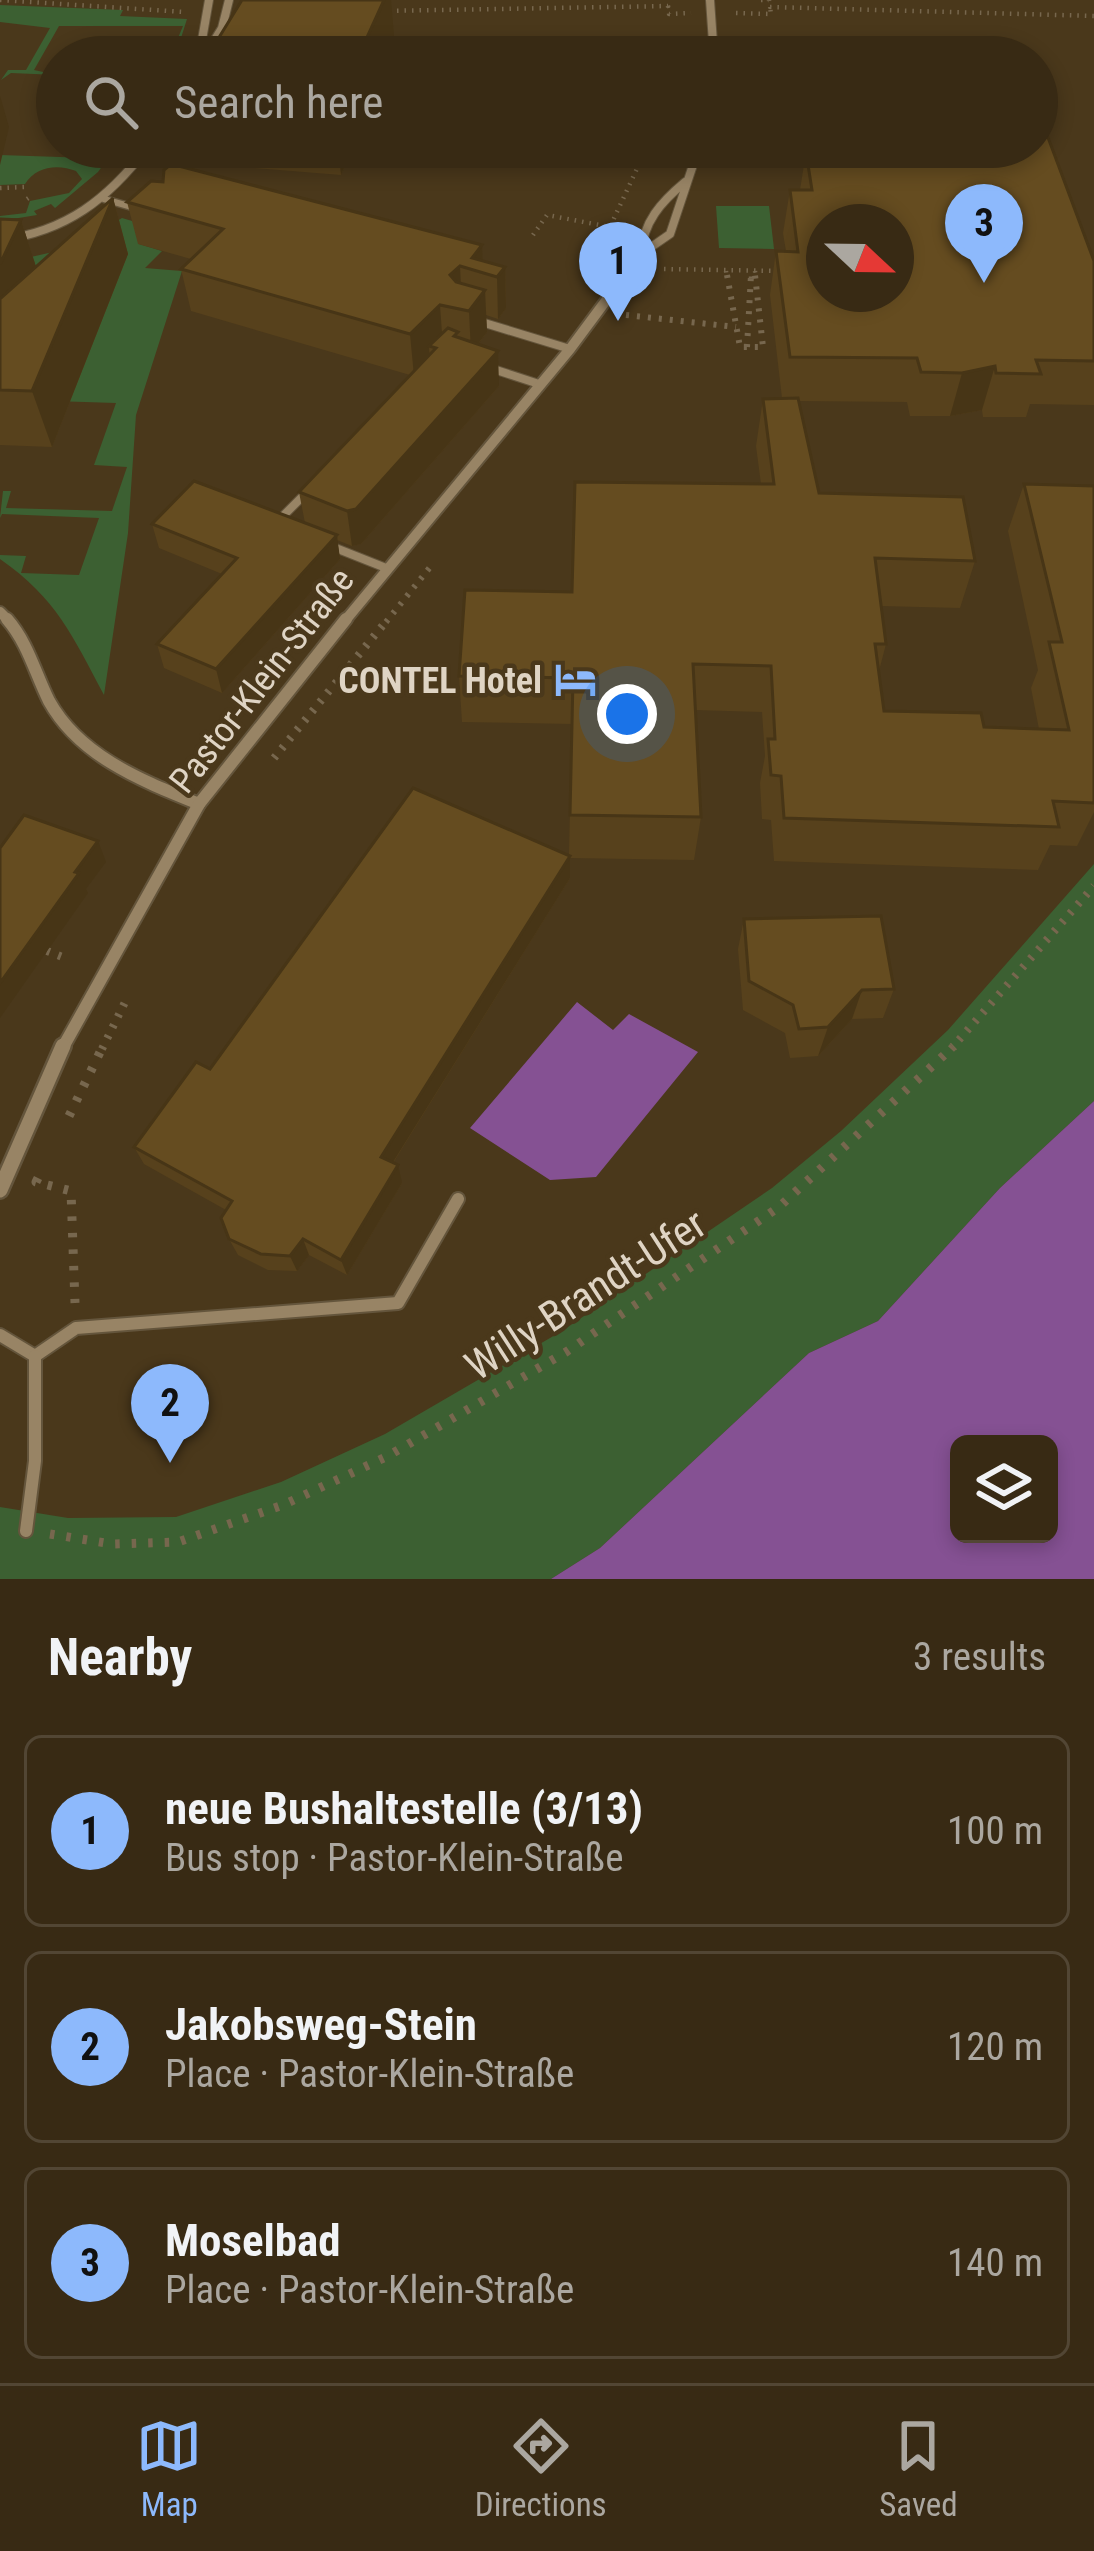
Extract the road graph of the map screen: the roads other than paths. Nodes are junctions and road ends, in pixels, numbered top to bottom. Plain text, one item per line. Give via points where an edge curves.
1 (208, 0) edge
2 (229, 0) edge
3 (710, 0) edge
4 (204, 36) edge
5 (216, 36) edge
6 (713, 36) edge
7 (130, 168) edge
8 (691, 168) edge
9 (685, 182) junction
10 (104, 199) junction
11 (149, 212) edge
12 (0, 240) edge
13 (640, 254) junction
14 (461, 316) edge
15 (571, 349) junction
16 (468, 361) edge
17 (539, 384) junction
18 (323, 476) edge
19 (287, 529) edge
20 (318, 542) edge
21 (386, 568) junction
22 (0, 612) edge
23 (200, 804) junction
24 (0, 1190) edge
25 (458, 1199) dead end
26 (0, 1335) edge
27 (35, 1356) junction
28 (26, 1531) road end

1 - 4 street
2 - 5 street
3 - 6 street
7 - 10 street
8 - 9 street, Pastor-Klein-Straße
9 - 13 street, Pastor-Klein-Straße via 644,229
9 - 13 street, Pastor-Klein-Straße via 670,234
10 - 11 lane
10 - 12 street via 42,235
13 - 15 street, Pastor-Klein-Straße
14 - 15 lane
15 - 17 street, Pastor-Klein-Straße
16 - 17 lane
17 - 21 street, Pastor-Klein-Straße
18 - 19 lane via 275,524
20 - 21 lane
21 - 23 street, Pastor-Klein-Straße
22 - 23 street via 18,626 51,704 96,756
23 - 24 street, Pastor-Klein-Straße via 55,1060
25 - 27 lane via 398,1303 76,1328
26 - 27 lane
27 - 28 lane

